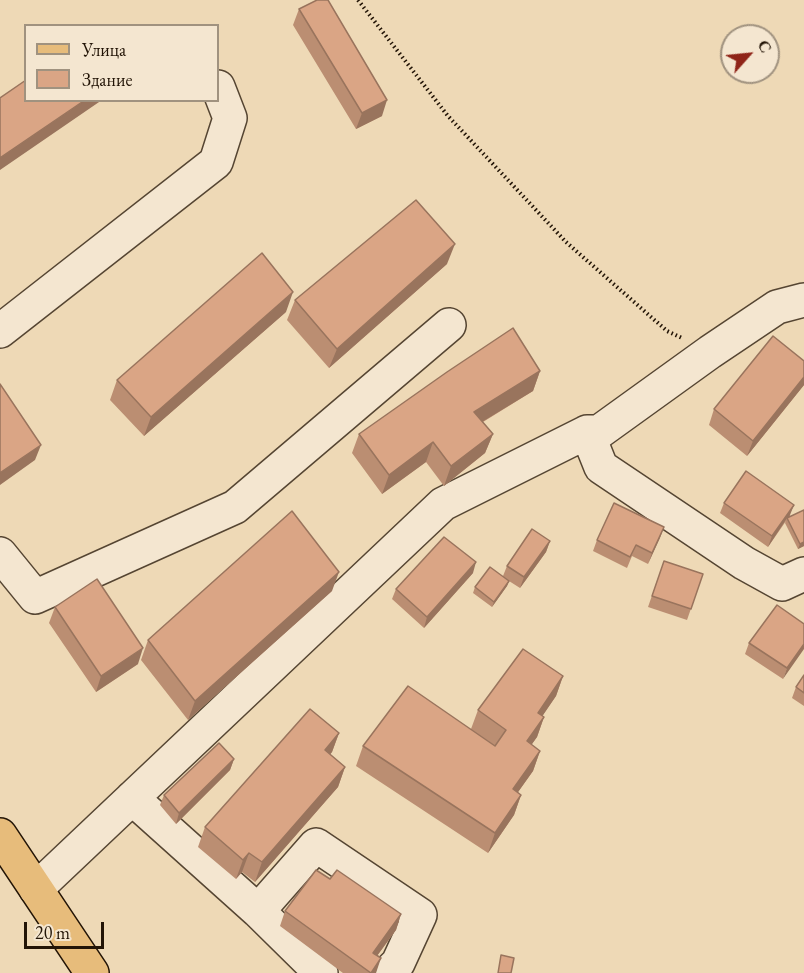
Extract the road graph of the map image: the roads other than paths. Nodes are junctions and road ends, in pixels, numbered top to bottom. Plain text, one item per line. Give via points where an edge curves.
1 (219, 90) edge
2 (804, 300) edge
3 (4, 318) edge
4 (449, 325) dead end
5 (587, 432) junction
6 (0, 554) edge
7 (804, 574) edge
8 (132, 798) junction
9 (0, 836) edge
10 (36, 889) junction
11 (258, 911) junction
12 (92, 973) edge
13 (321, 973) edge
14 (388, 973) edge

1 - 3 lane via 230,118 216,162
2 - 5 lane via 777,308 599,432
4 - 6 lane via 235,507 35,597
5 - 7 lane via 601,467 744,562 782,584
5 - 8 lane via 443,504
8 - 10 lane
8 - 11 lane
9 - 10 main road
10 - 12 main road
11 - 13 lane
11 - 14 lane via 316,845 420,915 398,963

